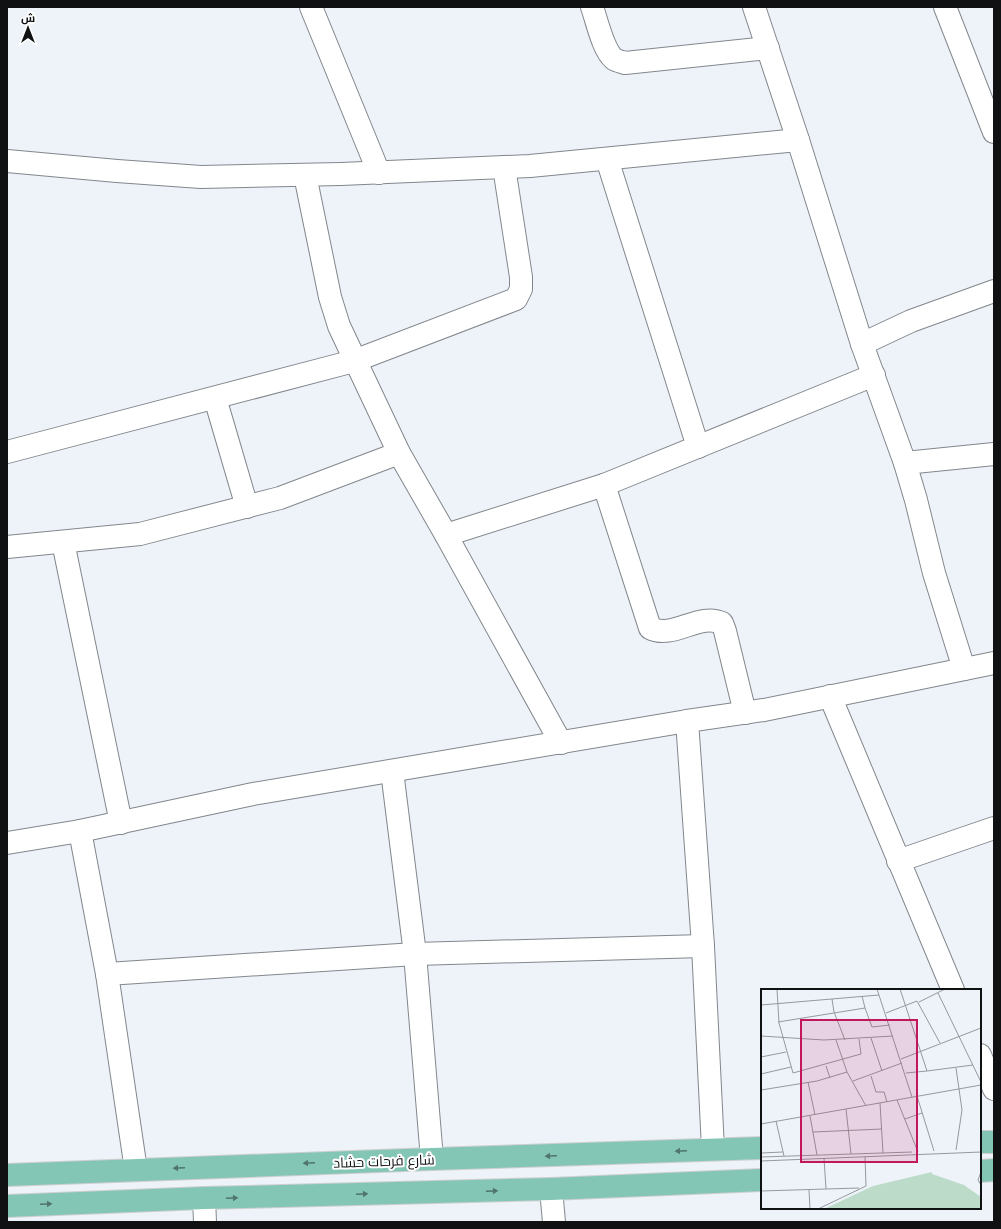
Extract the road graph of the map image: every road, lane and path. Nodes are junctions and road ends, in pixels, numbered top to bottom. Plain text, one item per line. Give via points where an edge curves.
1 (311, 7) edge
2 (592, 7) edge
3 (754, 7) edge
4 (945, 7) edge
5 (768, 48) junction
6 (994, 132) edge
7 (798, 140) junction
8 (608, 159) junction
9 (7, 161) edge
10 (504, 167) junction
11 (378, 173) junction
12 (305, 175) junction
13 (994, 291) edge
14 (862, 344) junction
15 (354, 361) junction
16 (874, 375) junction
17 (215, 398) junction
18 (698, 447) junction
19 (7, 452) edge
20 (399, 453) junction
21 (994, 454) edge
22 (905, 463) junction
23 (604, 485) junction
24 (247, 507) junction
25 (446, 535) junction
26 (63, 542) junction
27 (7, 547) edge
28 (994, 663) edge
29 (964, 669) junction
30 (830, 696) junction
31 (745, 713) junction
32 (687, 721) junction
33 (561, 743) junction
34 (392, 771) junction
35 (121, 823) junction
36 (994, 828) edge
37 (80, 831) junction
38 (7, 843) edge
39 (898, 861) junction
40 (703, 946) junction
41 (415, 954) junction
42 (107, 974) junction
43 (952, 989) edge
44 (981, 1057) edge
45 (994, 1089) edge
46 (981, 1142) edge
47 (994, 1142) edge
48 (761, 1148) edge
49 (713, 1150) junction
50 (642, 1152) junction
51 (432, 1159) junction
52 (136, 1170) junction
53 (994, 1170) edge
54 (981, 1171) edge
55 (7, 1175) edge
56 (761, 1180) edge
57 (644, 1184) junction
58 (551, 1189) junction
59 (204, 1198) junction
60 (7, 1206) edge
61 (205, 1222) edge
62 (554, 1222) edge

1 - 11 street
2 - 5 street via 611,56 625,63
3 - 5 street
4 - 6 street
5 - 7 street
7 - 8 street
7 - 14 street
8 - 10 street
8 - 18 street
9 - 12 street via 201,177
10 - 11 street
10 - 15 street via 521,277 521,289 516,299
11 - 12 street
12 - 15 street via 330,297
13 - 14 street via 911,321
14 - 16 street
15 - 17 street
15 - 20 street
16 - 18 street
16 - 22 street
17 - 19 street
17 - 24 street
18 - 23 street
20 - 24 street via 280,498
20 - 25 street
21 - 22 street
22 - 29 street via 934,573
23 - 25 street
23 - 31 street via 650,628 656,632 711,620 722,623
24 - 26 street via 140,534
25 - 33 street
26 - 27 street
26 - 35 street
28 - 29 street
29 - 30 street
30 - 31 street
30 - 39 street
31 - 32 street
32 - 33 street
32 - 40 street
33 - 34 street
34 - 35 street via 253,794
34 - 41 street
35 - 37 street
36 - 39 street
37 - 38 street
37 - 42 street
39 - 43 street
40 - 41 street
40 - 49 street
41 - 42 street
41 - 51 street
42 - 52 street
44 - 45 street
46 - 47 main road
48 - 49 main road, شارع فرحات حشاد
49 -> 50 main road, شارع فرحات حشاد
50 -> 51 main road, شارع فرحات حشاد
50 - 57 main road
51 -> 52 main road, شارع فرحات حشاد
52 - 55 main road, شارع فرحات حشاد
53 - 54 main road
56 - 57 main road
57 - 58 main road
59 -> 58 main road
58 - 62 street
60 -> 59 main road
59 - 61 street

